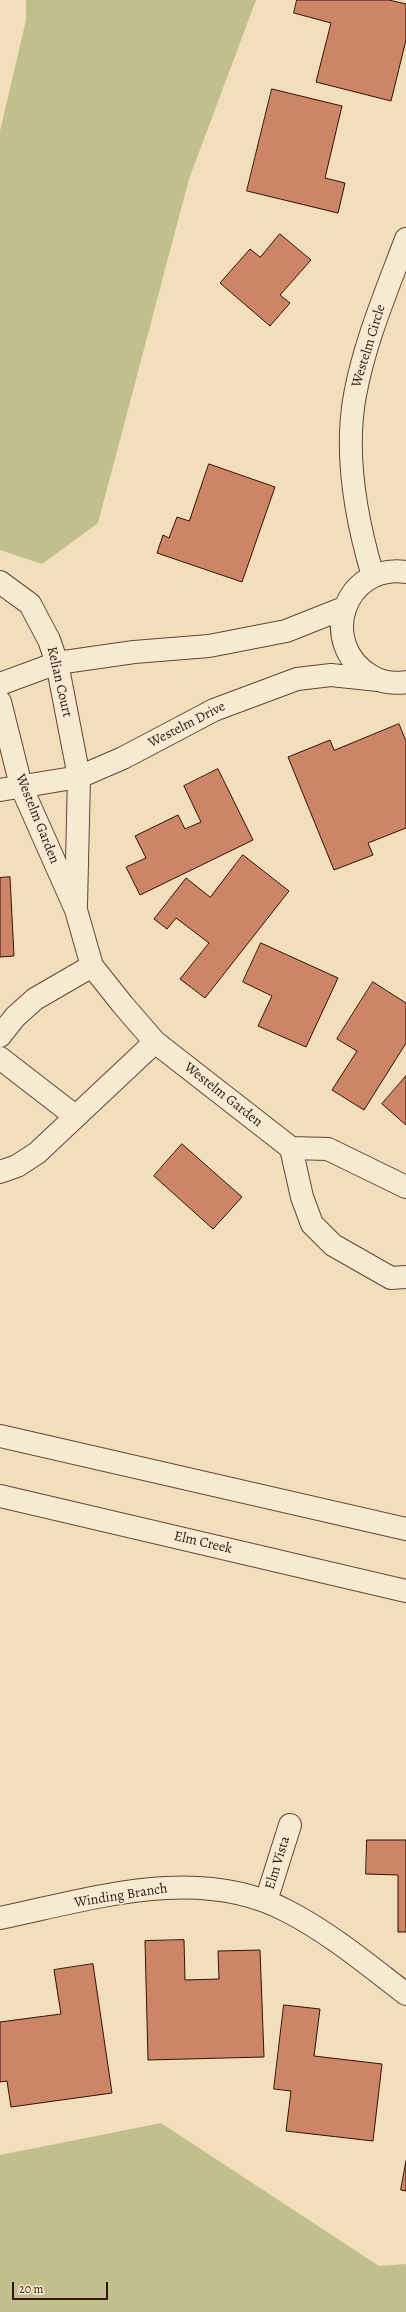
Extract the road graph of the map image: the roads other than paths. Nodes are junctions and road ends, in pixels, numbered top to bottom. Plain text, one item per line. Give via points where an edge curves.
1 (406, 239) edge
2 (406, 572) edge
3 (373, 576) junction
4 (0, 582) edge
5 (344, 608) junction
6 (57, 663) junction
7 (378, 680) junction
8 (406, 682) edge
9 (0, 684) edge
10 (0, 702) edge
11 (79, 777) junction
12 (10, 788) edge
13 (76, 910) junction
14 (92, 966) junction
15 (0, 1036) edge
16 (156, 1042) junction
17 (0, 1058) edge
18 (75, 1116) junction
19 (291, 1148) junction
20 (0, 1172) edge
21 (406, 1187) edge
22 (406, 1277) edge
23 (0, 1436) edge
24 (0, 1496) edge
25 (406, 1529) edge
26 (406, 1591) edge
27 (290, 1825) dead end
28 (266, 1901) junction
29 (0, 1918) edge
30 (406, 1994) edge

1 - 3 street, Westelm Circle via 373,327 354,397 352,467 358,513
2 - 3 street via 395,571
3 - 5 street via 356,589
4 - 6 street, Kelian Court via 30,604 49,640
5 - 6 street via 286,632 209,646 134,652
5 - 7 street via 340,630 346,651 358,668
6 - 9 street
6 - 11 street, Kelian Court
7 - 8 street
7 - 11 street, Westelm Drive via 331,675 297,679 214,710 123,758
10 - 12 street, Westelm Garden
11 - 12 street, Westelm Drive
11 - 13 street, Westelm Garden
12 - 13 street, Westelm Garden
13 - 14 street, Westelm Garden
14 - 15 street via 35,999 15,1017
14 - 16 street, Westelm Garden
16 - 18 street
16 - 19 street, Westelm Garden
17 - 18 street
18 - 20 street via 37,1153 17,1166
19 - 21 street via 328,1149
19 - 22 street via 302,1197 312,1224 333,1245 391,1278
23 - 25 street
24 - 26 street, Elm Creek
27 - 28 street, Elm Vista
28 - 29 street, Winding Branch via 209,1889 148,1889
28 - 30 street, Winding Branch via 320,1929

